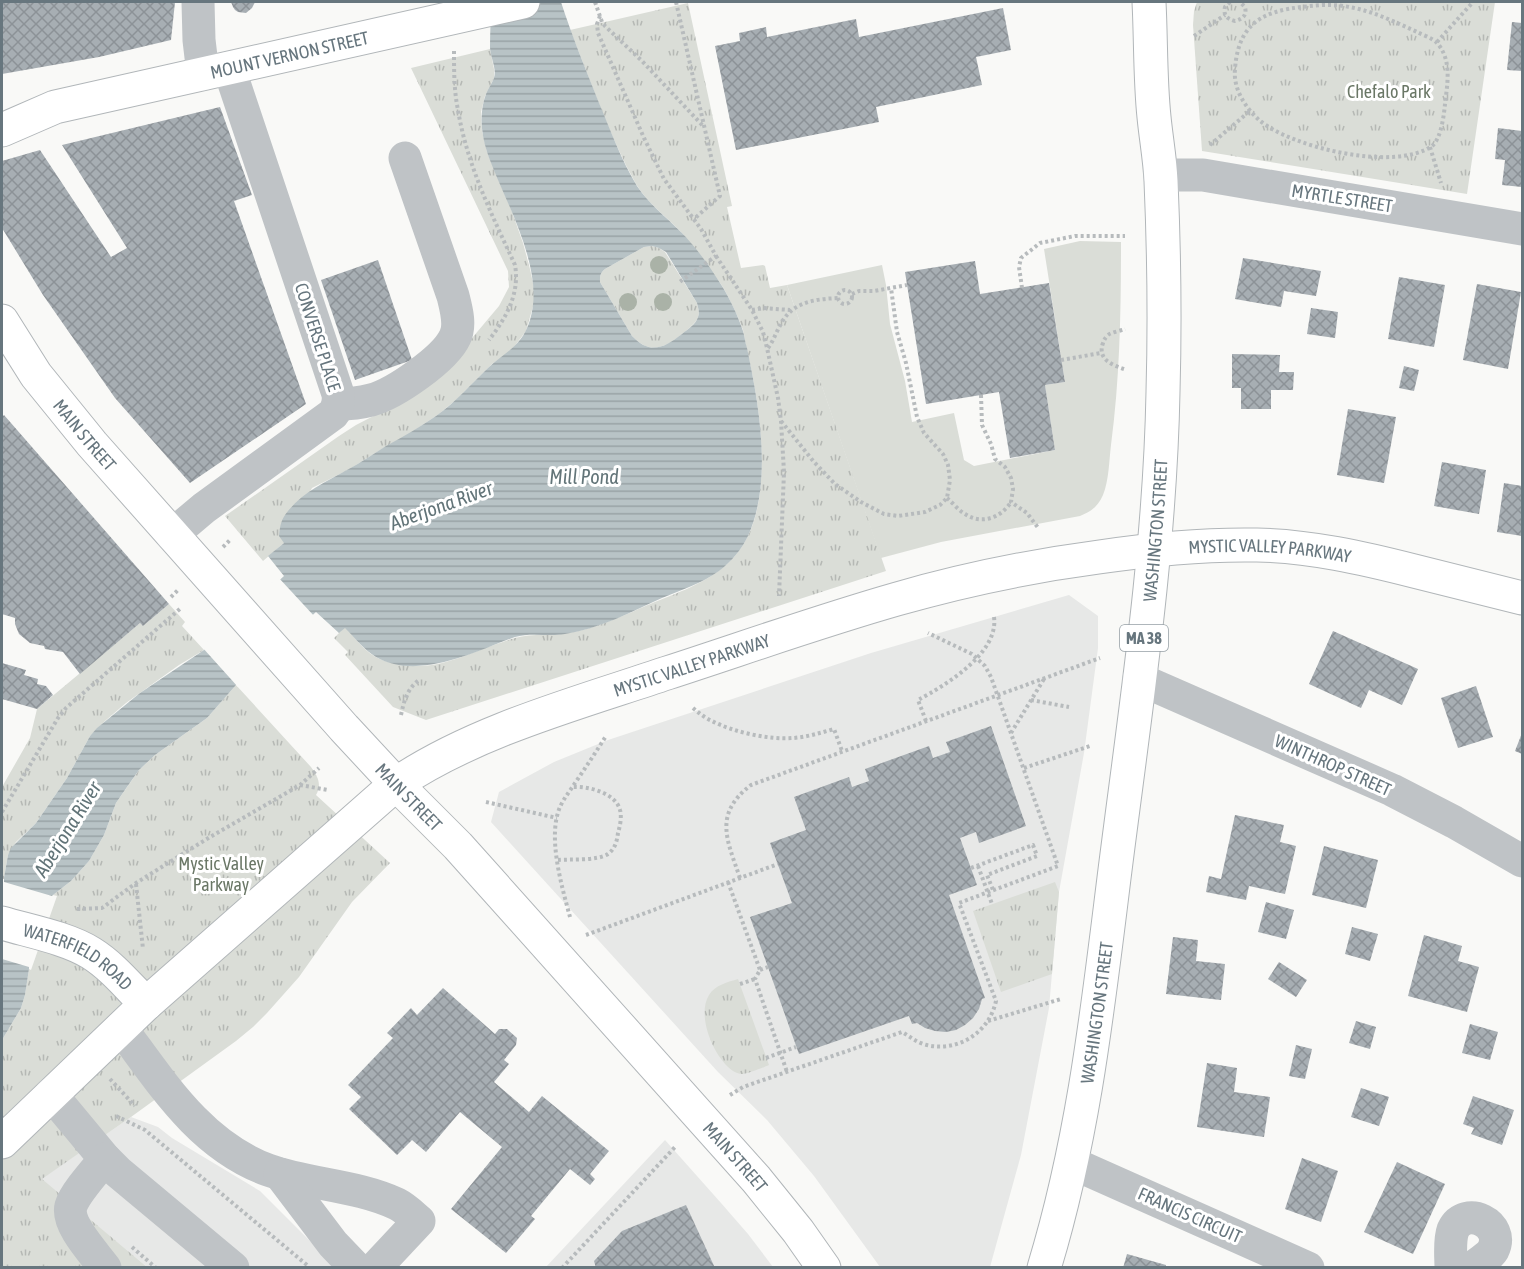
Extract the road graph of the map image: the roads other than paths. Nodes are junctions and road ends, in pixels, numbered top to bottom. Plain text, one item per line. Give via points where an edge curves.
1 (198, 2) edge
2 (524, 2) edge
3 (1149, 2) edge
4 (216, 71) junction
5 (2, 107) edge
6 (55, 107) junction
7 (2, 130) edge
8 (405, 158) dead end
9 (1160, 175) junction
10 (1522, 229) edge
11 (6, 339) edge
12 (338, 404) junction
13 (172, 535) junction
14 (1153, 549) junction
15 (1522, 598) edge
16 (1139, 679) junction
17 (396, 784) junction
18 (1522, 861) edge
19 (2, 922) edge
20 (146, 1004) junction
21 (121, 1028) junction
22 (51, 1094) junction
23 (2, 1142) edge
24 (105, 1159) junction
25 (1072, 1164) junction
26 (280, 1174) junction
27 (105, 1268) edge
28 (233, 1268) edge
29 (356, 1268) edge
30 (375, 1268) edge
31 (824, 1268) edge
32 (1044, 1268) edge
33 (1308, 1268) edge
34 (1451, 1268) edge
35 (1472, 1268) edge

1 - 4 street, CONVERSE PLACE via 198,33
2 - 4 main road, MOUNT VERNON STREET
3 - 9 main road, WASHINGTON STREET / MA 38 via 1153,114
4 - 6 main road, MOUNT VERNON STREET
4 - 12 street, CONVERSE PLACE via 338,394
5 - 6 main road, MOUNT VERNON STREET
6 - 7 main road, MOUNT VERNON STREET
8 - 12 street via 453,296 457,331 445,351 404,383 372,400
9 - 10 street, MYRTLE STREET via 1203,175
9 - 14 main road, WASHINGTON STREET / MA 38 via 1163,391
11 - 13 main road, MAIN STREET
12 - 13 street, CONVERSE PLACE via 333,414
13 - 17 main road, MAIN STREET
14 - 15 main road, MYSTIC VALLEY PARKWAY via 1211,545 1301,548 1383,563
14 - 16 main road, WASHINGTON STREET / MA 38
14 - 17 main road, MYSTIC VALLEY PARKWAY via 1008,572 870,607 552,711 446,755
16 - 18 street, WINTHROP STREET via 1392,790
16 - 25 main road, WASHINGTON STREET / MA 38 via 1088,1080
17 - 20 main road, MYSTIC VALLEY PARKWAY
17 - 31 main road, MAIN STREET via 453,841 756,1179
19 - 20 main road, WATERFIELD ROAD via 73,944 98,958
20 - 21 main road, MYSTIC VALLEY PARKWAY
21 - 22 main road, MYSTIC VALLEY PARKWAY
21 - 26 street via 175,1100 205,1131 240,1156
22 - 23 main road, MYSTIC VALLEY PARKWAY
22 - 24 street
24 - 27 street via 74,1199 70,1213
24 - 28 street
25 - 32 main road, WASHINGTON STREET / MA 38
25 - 33 street, FRANCIS CIRCUIT
26 - 29 street
26 - 30 street via 367,1193 399,1205 418,1221
34 - 35 street via 1453,1230 1463,1220 1477,1218 1489,1224 1495,1243 1489,1255

